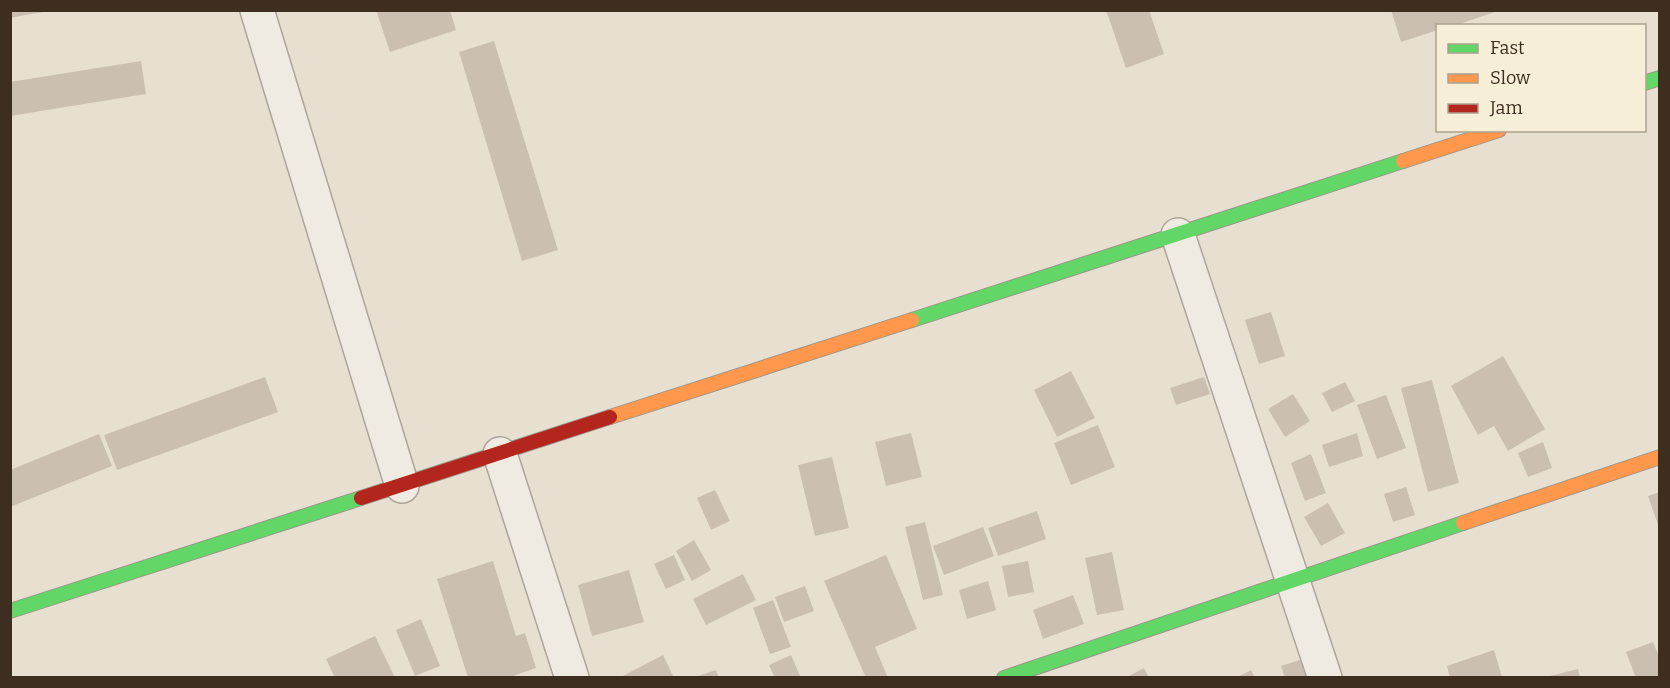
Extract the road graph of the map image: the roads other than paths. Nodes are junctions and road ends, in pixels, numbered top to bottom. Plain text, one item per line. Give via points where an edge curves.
1 (257, 10) edge
2 (1493, 132) edge
3 (1178, 235) junction
4 (500, 454) junction
5 (1659, 457) edge
6 (402, 486) junction
7 (1292, 580) junction
8 (10, 611) edge
9 (572, 678) edge
10 (1004, 678) edge
11 (1325, 678) edge

1 - 6 street
2 - 3 street
3 - 4 street
3 - 7 street
4 - 6 street
4 - 9 street
5 - 7 street
6 - 8 street
7 - 10 street
7 - 11 street

